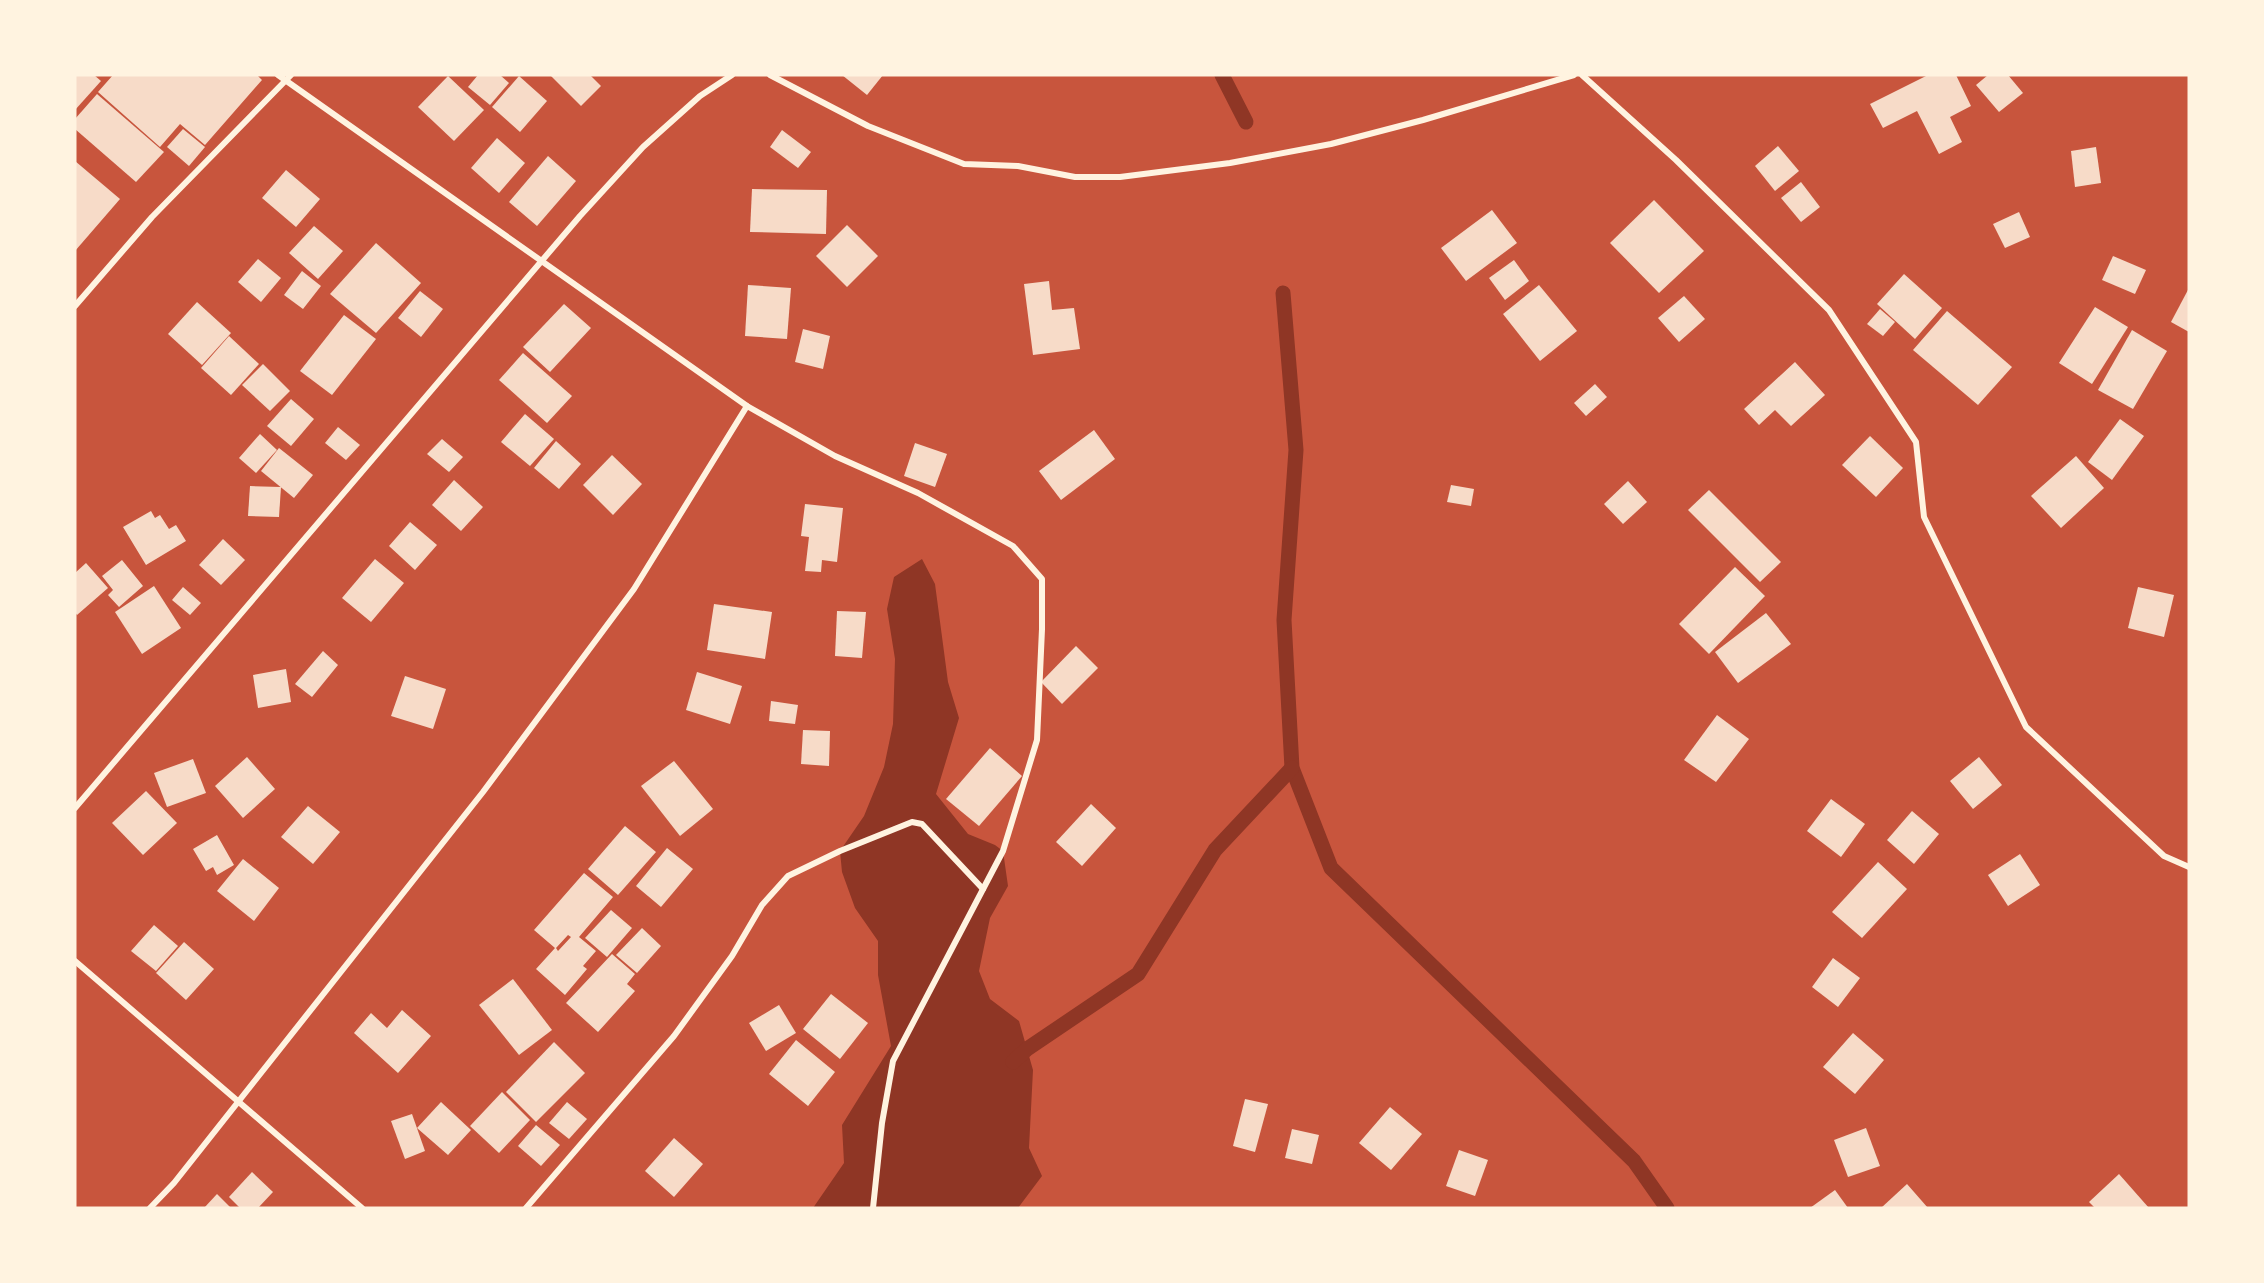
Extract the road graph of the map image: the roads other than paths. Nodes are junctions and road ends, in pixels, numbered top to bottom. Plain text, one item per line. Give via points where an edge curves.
1 (279, 75) edge
2 (291, 75) edge
3 (732, 75) edge
4 (770, 75) edge
5 (1574, 75) edge
6 (1582, 75) edge
7 (285, 81) junction
8 (542, 262) junction
9 (75, 306) edge
10 (747, 406) junction
11 (75, 808) edge
12 (2189, 867) edge
13 (984, 889) junction
14 (75, 961) edge
15 (238, 1100) junction
16 (150, 1208) edge
17 (362, 1208) edge
18 (526, 1208) edge
19 (873, 1208) edge

1 - 7 street
2 - 7 street
3 - 8 street via 700,96 643,147
4 - 5 street via 868,126 964,164 1018,166 1076,177 1120,177 1230,163 1330,144
6 - 12 street via 1676,160 1829,310 1916,442 1924,517 2026,727 2164,856
7 - 8 street
7 - 9 street via 152,217
8 - 10 street
8 - 11 street
10 - 13 street via 835,456 918,493 1013,546 1042,579 1037,741 1003,851
10 - 15 street via 634,589 483,792
13 - 18 street via 922,824 912,822 788,876 762,906 732,956 674,1036
13 - 19 street via 893,1061
14 - 15 street
15 - 16 street
15 - 17 street

